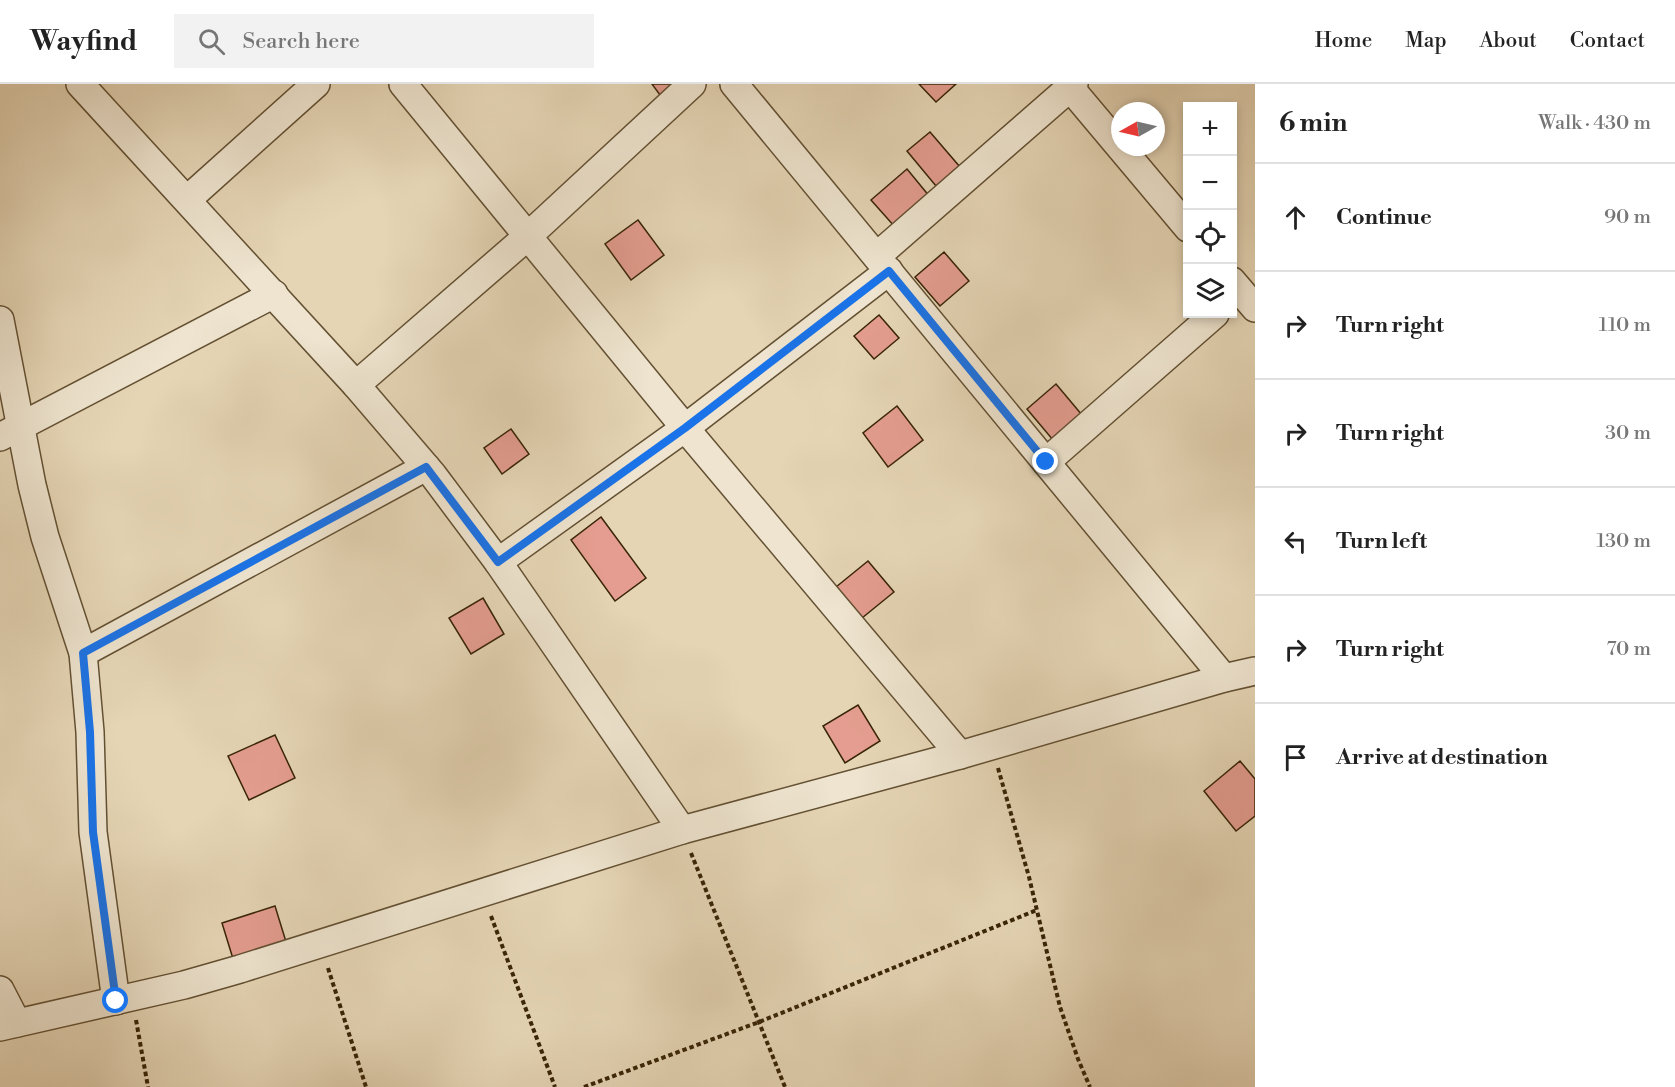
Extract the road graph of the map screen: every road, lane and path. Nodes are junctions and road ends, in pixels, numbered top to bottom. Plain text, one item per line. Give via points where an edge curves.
1 (80, 84) edge
2 (316, 84) edge
3 (403, 84) edge
4 (692, 84) edge
5 (734, 84) edge
6 (1070, 85) edge
7 (188, 199) junction
8 (1183, 222) edge
9 (528, 236) junction
10 (883, 264) junction
11 (274, 294) junction
12 (1210, 318) edge
13 (0, 320) edge
14 (356, 385) junction
15 (685, 428) junction
16 (10, 431) edge
17 (1046, 462) junction
18 (426, 467) junction
19 (498, 562) junction
20 (83, 653) junction
21 (1255, 671) edge
22 (1224, 678) junction
23 (992, 746) junction
24 (960, 755) junction
25 (682, 830) junction
26 (482, 893) junction
27 (1037, 910) junction
28 (320, 945) junction
29 (0, 990) edge
30 (124, 999) junction
31 (759, 1022) junction
32 (8, 1025) edge
33 (148, 1087) edge
34 (366, 1087) edge
35 (555, 1087) edge
36 (584, 1087) edge
37 (785, 1087) edge
38 (1090, 1087) edge

1 - 7 street
2 - 7 street
3 - 9 street
4 - 9 street
5 - 10 street
6 - 8 street
6 - 10 street
7 - 11 street
9 - 14 street
9 - 15 street
10 - 15 street
10 - 17 street
11 - 14 street
11 - 16 street
12 - 17 street
13 - 16 street
14 - 18 street
15 - 19 street
15 - 24 street
16 - 20 street via 32,486
17 - 22 street
18 - 19 street
18 - 20 street
19 - 25 street
20 - 30 street via 93,832
21 - 22 street
22 - 23 street
23 - 24 street
23 - 27 path
24 - 25 street
25 - 26 street
25 - 31 path
26 - 28 street
26 - 35 path
27 - 31 path
27 - 38 path via 1060,1007
28 - 30 street
28 - 34 path
29 - 32 street
30 - 32 street
30 - 33 path
31 - 36 path
31 - 37 path

